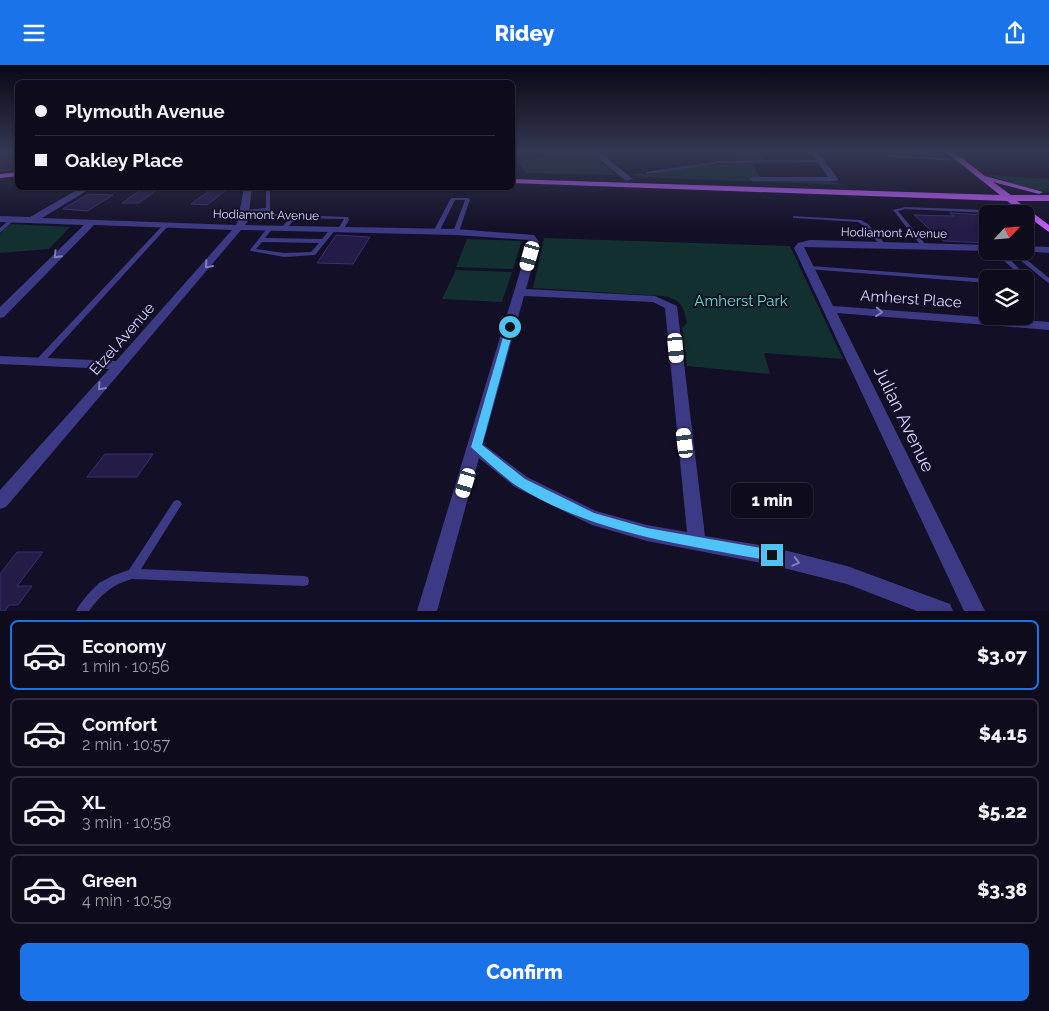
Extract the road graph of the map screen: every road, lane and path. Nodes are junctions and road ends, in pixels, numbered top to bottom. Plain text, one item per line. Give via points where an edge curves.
1 (585, 177) edge
2 (833, 177) edge
3 (981, 177) edge
4 (986, 177) edge
5 (15, 179) edge
6 (630, 179) joint
7 (753, 179) dead end
8 (0, 181) edge
9 (515, 181) edge
10 (84, 190) edge
11 (248, 190) edge
12 (268, 191) dead end
13 (1049, 194) edge
14 (954, 197) junction
15 (1008, 197) junction
16 (1049, 198) edge
17 (1049, 204) edge
18 (999, 205) edge
19 (1016, 205) edge
20 (268, 209) junction
21 (245, 211) junction
22 (979, 211) edge
23 (1034, 212) edge
24 (295, 216) junction
25 (795, 217) dead end
26 (0, 219) edge
27 (1034, 219) edge
28 (12, 220) junction
29 (32, 220) junction
30 (92, 222) junction
31 (166, 225) junction
32 (239, 227) junction
33 (270, 228) junction
34 (284, 228) junction
35 (337, 229) junction
36 (1049, 229) edge
37 (0, 231) edge
38 (436, 232) junction
39 (456, 232) junction
40 (260, 240) junction
41 (323, 241) junction
42 (800, 245) joint
43 (883, 245) junction
44 (924, 246) junction
45 (979, 248) edge
46 (1034, 249) edge
47 (1049, 250) edge
48 (1006, 260) edge
49 (1023, 260) edge
50 (810, 268) junction
51 (1018, 270) edge
52 (979, 280) edge
53 (1049, 281) edge
54 (520, 293) junction
55 (830, 309) junction
56 (0, 314) edge
57 (1049, 326) edge
58 (0, 360) edge
59 (40, 361) junction
60 (121, 365) junction
61 (476, 447) junction
62 (0, 502) edge
63 (177, 504) dead end
64 (697, 542) junction
65 (132, 574) junction
66 (304, 581) dead end
67 (82, 611) edge
68 (427, 611) edge
69 (943, 611) edge
70 (975, 611) edge

1 - 6 main road
2 - 7 street
3 - 15 main road
4 - 13 main road
5 - 8 main road
6 - 15 main road via 966,192
9 - 14 main road
10 - 29 street
11 - 21 street, Etzel Avenue
12 - 20 lane
14 - 15 main road
14 - 18 main road
15 - 16 main road
15 - 19 main road
17 - 23 main road
20 - 21 lane
20 - 24 lane via 270,215
21 - 32 street, Etzel Avenue
22 - 44 lane via 895,210
24 - 34 lane
24 - 35 lane via 346,218
25 - 43 lane via 859,221
26 - 28 street, Hodiamont Avenue
27 - 36 main road
28 - 29 street, Hodiamont Avenue
28 - 37 lane
29 - 30 street, Hodiamont Avenue
30 - 31 street, Hodiamont Avenue
30 -> 56 street
31 - 32 street, Hodiamont Avenue
31 - 59 lane
32 - 33 street, Hodiamont Avenue
32 -> 60 street, Etzel Avenue
33 - 34 street, Hodiamont Avenue
33 - 40 lane
34 - 35 street, Hodiamont Avenue
35 - 38 street, Hodiamont Avenue
35 - 41 lane
38 - 39 street, Hodiamont Avenue
38 - 39 lane via 453,199 470,199
39 - 54 street, Hodiamont Avenue via 531,237 534,241
40 - 41 lane
40 - 41 lane via 253,250 284,255 312,254
42 - 43 street, Hodiamont Avenue
42 - 50 street, Julian Avenue
43 - 44 street, Hodiamont Avenue
44 - 45 street, Hodiamont Avenue
46 - 47 street
48 - 51 lane
49 - 53 lane
50 - 52 lane
50 - 55 street, Julian Avenue
54 - 61 street
54 - 64 street via 655,299 668,303 672,310
55 -> 57 street, Amherst Place
55 - 70 street, Julian Avenue
58 - 59 street
59 - 60 street
60 -> 62 street, Etzel Avenue
61 - 64 street via 521,482 592,517 647,533
61 - 68 street
63 - 65 lane
64 -> 69 street via 772,555 847,575
65 - 66 lane
65 - 67 lane via 104,584

